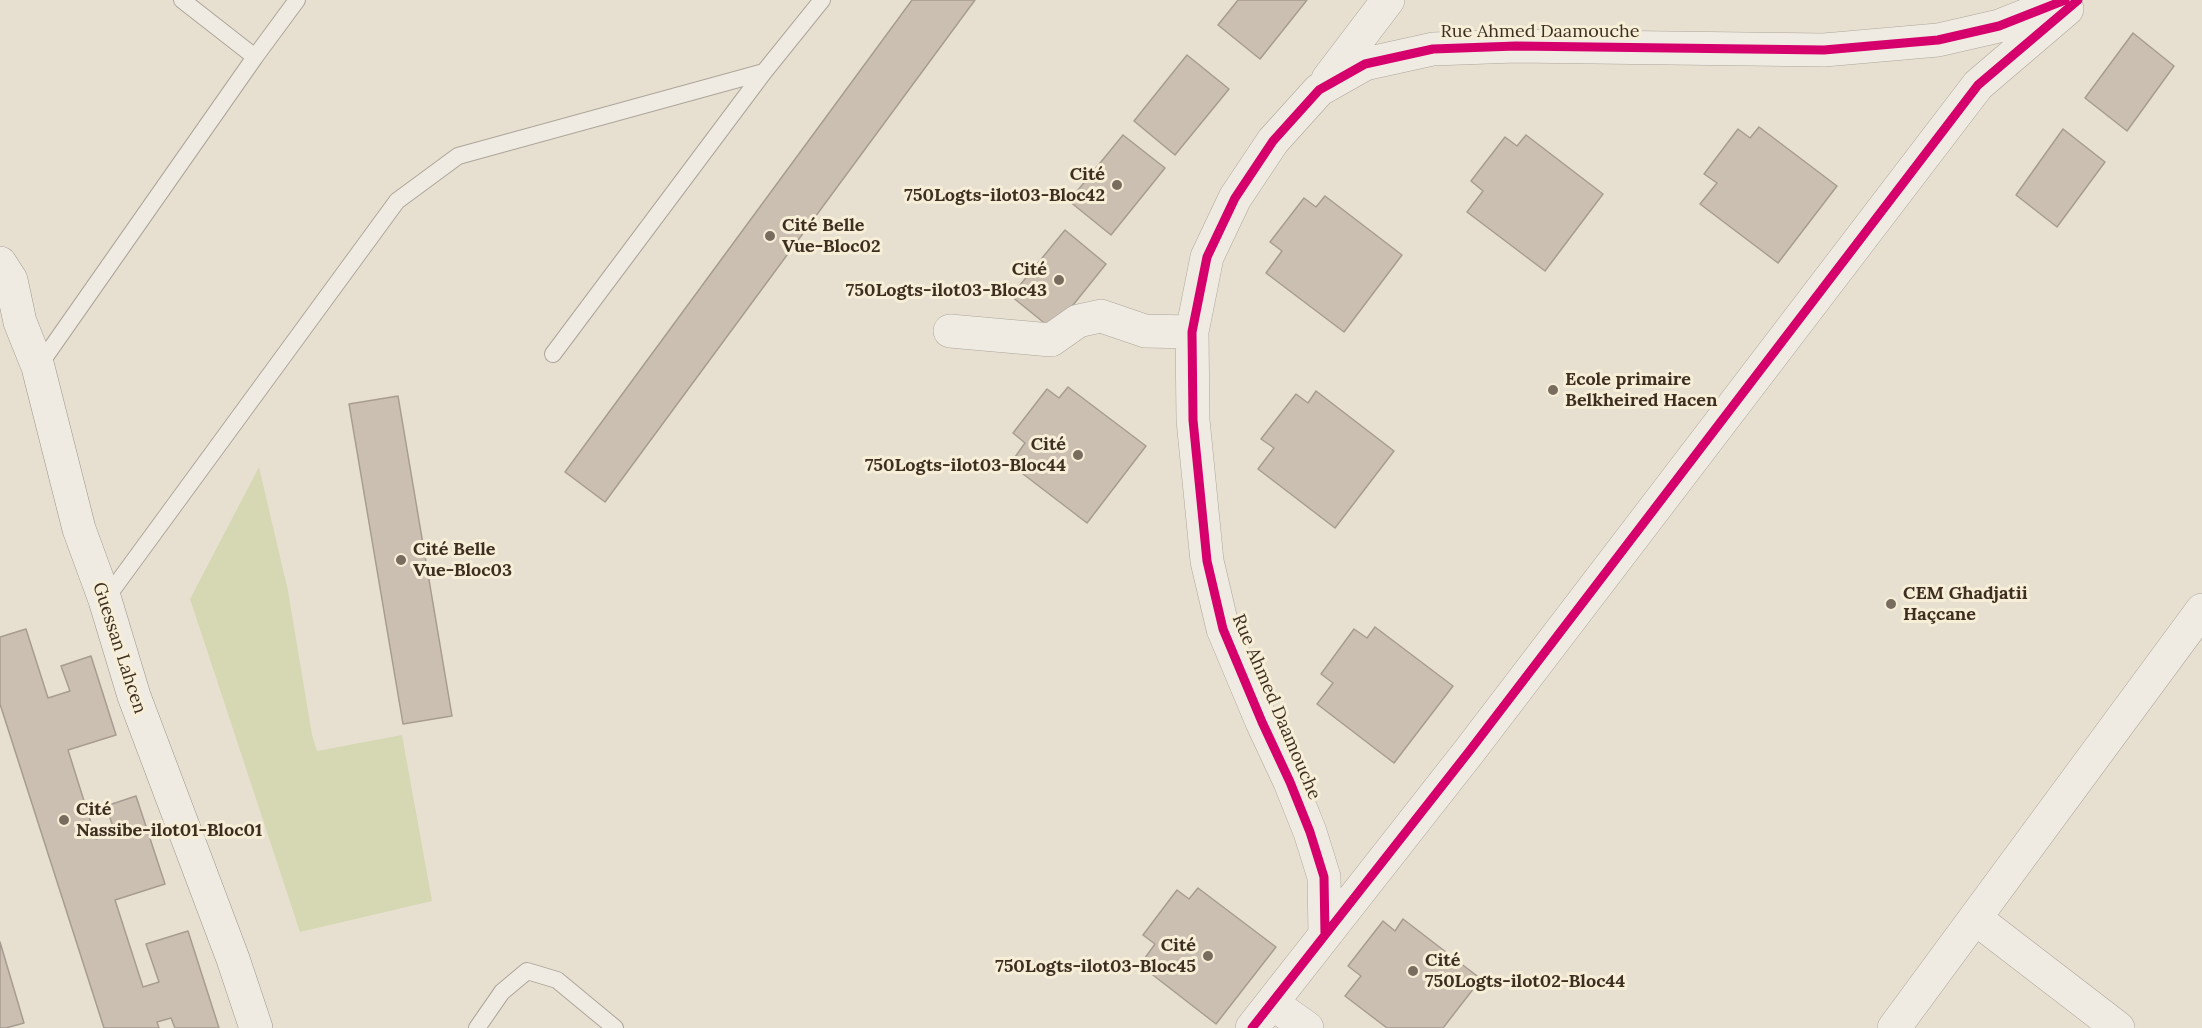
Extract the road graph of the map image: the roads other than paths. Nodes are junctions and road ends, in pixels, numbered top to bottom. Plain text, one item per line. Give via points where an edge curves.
1 (182, 0) edge
2 (297, 0) edge
3 (822, 0) edge
4 (1388, 0) edge
5 (2065, 0) edge
6 (2078, 0) edge
7 (255, 57) junction
8 (764, 72) junction
9 (1319, 90) junction
10 (0, 263) edge
11 (10, 321) edge
12 (950, 331) dead end
13 (1192, 332) junction
14 (553, 354) dead end
15 (38, 367) junction
16 (105, 600) junction
17 (2202, 610) edge
18 (1975, 918) junction
19 (1325, 935) junction
20 (1272, 1003) junction
21 (256, 1028) edge
22 (477, 1028) edge
23 (615, 1028) edge
24 (1252, 1028) edge
25 (1307, 1028) edge
26 (1894, 1028) edge
27 (2118, 1028) edge

1 - 7 lane
2 - 7 lane
3 - 8 lane
4 - 9 street
5 - 9 street, Rue Ahmed Daamouche via 1999,26 1948,38 1824,50 1516,46 1433,49 1365,64
6 - 19 street via 1978,85 1472,749
7 - 15 lane
8 - 14 lane
8 - 16 lane via 458,156 397,201
9 - 13 street, Rue Ahmed Daamouche via 1273,141 1235,198 1207,257
10 - 11 street, Guessan Lahcen via 11,280
11 - 15 street, Guessan Lahcen
12 - 13 street via 1051,340 1078,321 1101,316 1145,331
13 - 19 street, Rue Ahmed Daamouche via 1193,420 1207,561 1222,629 1310,832 1324,878
15 - 16 street, Guessan Lahcen via 79,530
16 - 21 street, Guessan Lahcen via 134,696
17 - 18 street
18 - 26 street
18 - 27 street
19 - 20 street
20 - 24 street
20 - 25 street
22 - 23 lane via 502,992 527,971 557,980

